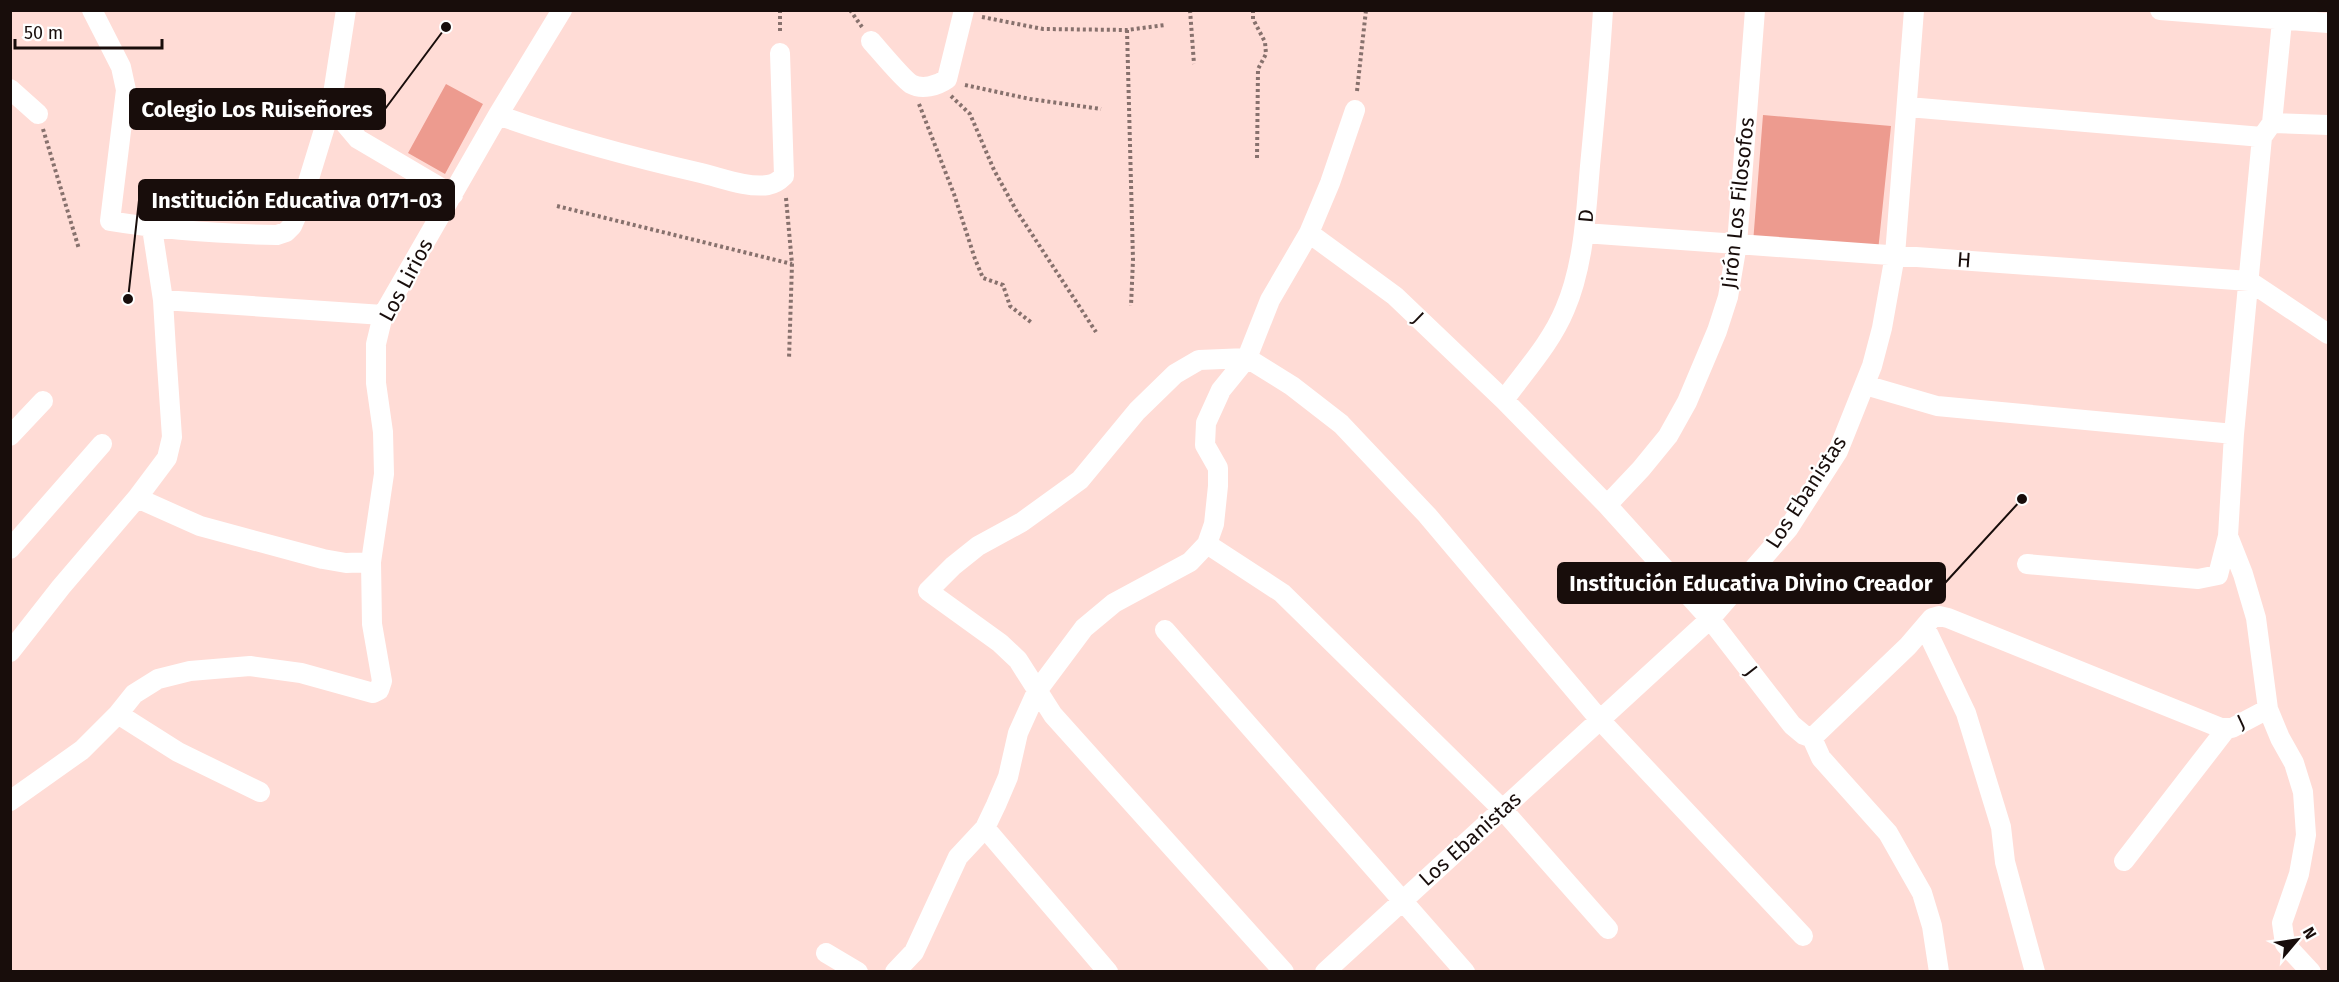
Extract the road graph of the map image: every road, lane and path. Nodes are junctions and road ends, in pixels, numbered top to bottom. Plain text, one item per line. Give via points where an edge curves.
1 (92, 10) edge
2 (346, 10) edge
3 (562, 10) edge
4 (780, 10) edge
5 (1190, 10) edge
6 (1253, 10) edge
7 (1366, 10) edge
8 (1603, 10) edge
9 (1755, 10) edge
10 (1914, 10) edge
11 (2160, 10) edge
12 (963, 12) edge
13 (2282, 21) junction
14 (2328, 23) edge
15 (1166, 25) dead end
16 (1127, 30) junction
17 (871, 41) dead end
18 (780, 53) joint
19 (1194, 64) dead end
20 (910, 84) junction
21 (10, 89) edge
22 (976, 89) dead end
23 (1908, 106) junction
24 (331, 107) junction
25 (1101, 109) dead end
26 (1355, 110) joint
27 (38, 114) joint
28 (970, 114) dead end
29 (498, 115) junction
30 (2328, 125) edge
31 (2267, 130) junction
32 (1257, 159) dead end
33 (784, 176) junction
34 (453, 195) junction
35 (557, 206) dead end
36 (152, 228) junction
37 (1309, 233) junction
38 (1584, 233) junction
39 (1737, 244) junction
40 (79, 249) dead end
41 (1895, 255) junction
42 (792, 264) junction
43 (2249, 281) junction
44 (163, 300) junction
45 (1131, 306) dead end
46 (383, 315) junction
47 (1032, 323) dead end
48 (1096, 332) dead end
49 (2328, 334) edge
50 (1246, 358) junction
51 (789, 359) dead end
52 (1865, 385) junction
53 (1504, 400) junction
54 (43, 401) dead end
55 (2235, 434) junction
56 (10, 436) edge
57 (102, 444) dead end
58 (137, 498) junction
59 (1607, 505) junction
60 (2228, 536) junction
61 (1207, 544) junction
62 (10, 549) edge
63 (371, 562) junction
64 (2027, 564) dead end
65 (1710, 620) junction
66 (1925, 627) junction
67 (1165, 630) dead end
68 (10, 652) edge
69 (1037, 691) junction
70 (2268, 709) junction
71 (118, 714) junction
72 (1600, 720) junction
73 (2227, 728) junction
74 (1812, 738) junction
75 (260, 792) dead end
76 (10, 801) edge
77 (1503, 810) junction
78 (985, 828) junction
79 (2124, 861) dead end
80 (1402, 901) junction
81 (1608, 930) dead end
82 (1803, 936) dead end
83 (826, 953) dead end
84 (858, 972) edge
85 (895, 972) edge
86 (1108, 972) edge
87 (1284, 972) edge
88 (1325, 972) edge
89 (1465, 972) edge
90 (1939, 972) edge
91 (2035, 972) edge
92 (2311, 972) edge

1 - 36 street via 121,67 126,90 110,221
2 - 24 street
3 - 29 street, Los Lirios
4 - 18 path
5 - 19 path
6 - 32 path via 1266,54 1258,69
7 - 26 path
8 - 38 street, D
9 - 39 street, Jirón Los Filosofos
10 - 23 street, Los Ebanistas
11 - 13 street
12 - 16 path via 1043,29
12 - 20 street via 947,79 926,87
13 - 14 street
13 - 31 street
15 - 16 path
16 - 45 path
17 - 20 street
18 - 33 street
20 - 47 path via 983,278 1003,285 1010,306
21 - 27 street
22 - 25 path
23 - 31 street
23 - 41 street, Los Ebanistas
24 - 34 street via 358,139
24 - 36 street via 300,208 286,232 265,235
26 - 37 street
27 - 40 path
28 - 48 path via 1016,210
29 - 33 street via 567,139 747,184 768,185
29 - 34 street, Los Lirios
30 - 31 street
31 - 43 street
33 - 42 path
34 - 46 street, Los Lirios
35 - 42 path
36 - 44 street
37 - 50 street via 1270,300
37 - 53 street, J via 1395,296
38 - 39 street, H
38 - 53 street, D via 1566,309 1550,338
39 - 41 street, H
39 - 59 street, Jirón Los Filosofos via 1728,297 1688,402 1668,436
41 - 43 street, H
41 - 52 street, Los Ebanistas via 1882,328
42 - 51 path
43 - 49 street, H
43 - 55 street
44 - 46 street
44 - 58 street via 172,437 167,458
46 - 63 street, Los Lirios via 376,344 376,383 384,474
50 - 61 street via 1221,390 1206,423 1205,445 1218,468 1214,524
50 - 69 street via 1199,360 1175,374 1137,411 1080,480 1022,522 978,546 928,591 1018,660
50 - 72 street via 1292,386 1341,424 1427,515
52 - 55 street via 1937,406
52 - 65 street, Los Ebanistas via 1838,451 1788,529
53 - 59 street, J
54 - 56 street
55 - 60 street
57 - 62 street
58 - 63 street via 211,529 323,559
58 - 68 street
59 - 65 street, J
60 - 64 street via 2218,575 2198,579
60 - 70 street via 2256,618
61 - 69 street via 1190,562 1114,603 1084,628
61 - 77 street via 1282,593
63 - 71 street, Los Lirios via 372,624 382,681 379,690 373,693 301,673 250,666 190,671 158,679 134,694
65 - 72 street, Los Ebanistas
65 - 74 street, J via 1792,724
66 - 73 street, J via 1932,618 1948,618
66 - 74 street, J
66 - 91 street via 1966,713 2001,827 2005,862
67 - 80 street
69 - 78 street via 1018,733 1008,777
69 - 87 street via 1053,715
70 - 73 street, J
70 - 92 street via 2303,792 2306,835 2299,874 2283,923 2285,944
71 - 75 street via 178,752
71 - 76 street via 82,750
72 - 77 street, Los Ebanistas
72 - 82 street
73 - 79 street
74 - 90 street via 1821,758 1888,833 1922,892
77 - 80 street, Los Ebanistas
77 - 81 street
78 - 85 street via 958,857 914,952
78 - 86 street
80 - 88 street, Los Ebanistas
80 - 89 street
83 - 84 street

